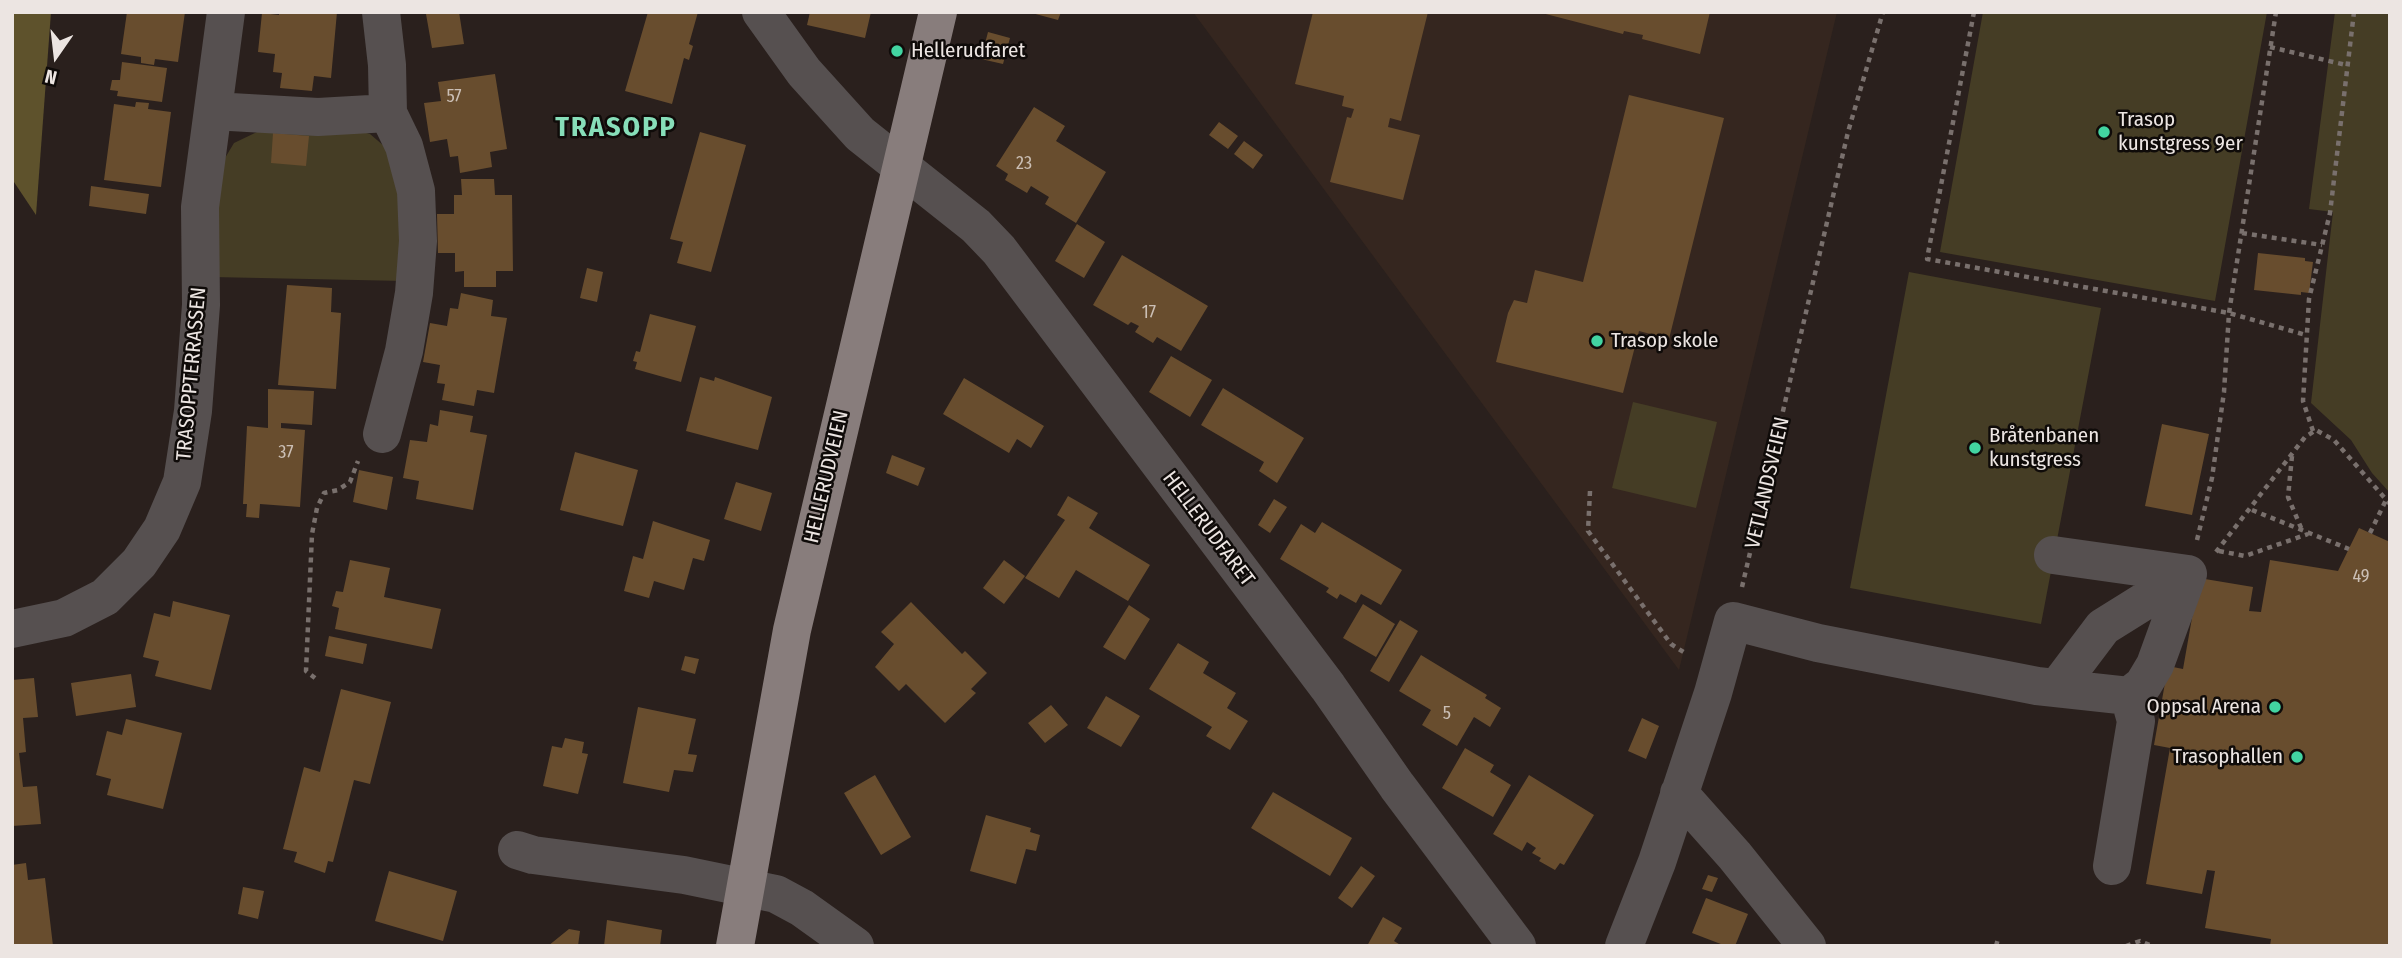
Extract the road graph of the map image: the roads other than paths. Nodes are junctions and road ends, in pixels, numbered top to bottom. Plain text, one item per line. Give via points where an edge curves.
1 (226, 12) edge
2 (381, 12) edge
3 (761, 12) edge
4 (938, 12) edge
5 (213, 111) junction
6 (388, 113) junction
7 (899, 167) junction
8 (382, 434) road end
9 (2053, 555) dead end
10 (2188, 574) junction
11 (12, 629) edge
12 (2057, 688) junction
13 (2130, 696) junction
14 (1679, 793) junction
15 (517, 850) dead end
16 (2112, 866) dead end
17 (744, 886) junction
18 (735, 946) edge
19 (855, 946) edge
20 (1517, 946) edge
21 (1624, 946) edge
22 (1807, 946) edge

1 - 5 street, TRASOPPTERRASSEN
2 - 6 street
3 - 7 street, HELLERUDFARET via 804,72 860,134
4 - 7 main road, HELLERUDVEIEN
5 - 6 street via 318,117
5 - 11 street, TRASOPPTERRASSEN via 200,207 201,304 193,411 182,482 162,529 139,563 105,597 64,618
6 - 8 street via 404,146 416,191 418,241 404,351
7 - 17 main road, HELLERUDVEIEN via 792,630
7 - 20 street, HELLERUDFARET via 976,226 1031,290
9 - 10 street
10 - 12 street via 2103,627
10 - 13 street via 2155,666
12 - 13 street
12 - 14 street via 1818,643 1733,621
13 - 16 street via 2136,721
14 - 21 street
14 - 22 street
15 - 17 street
17 - 18 main road, HELLERUDVEIEN
17 - 19 street via 776,894 802,908

